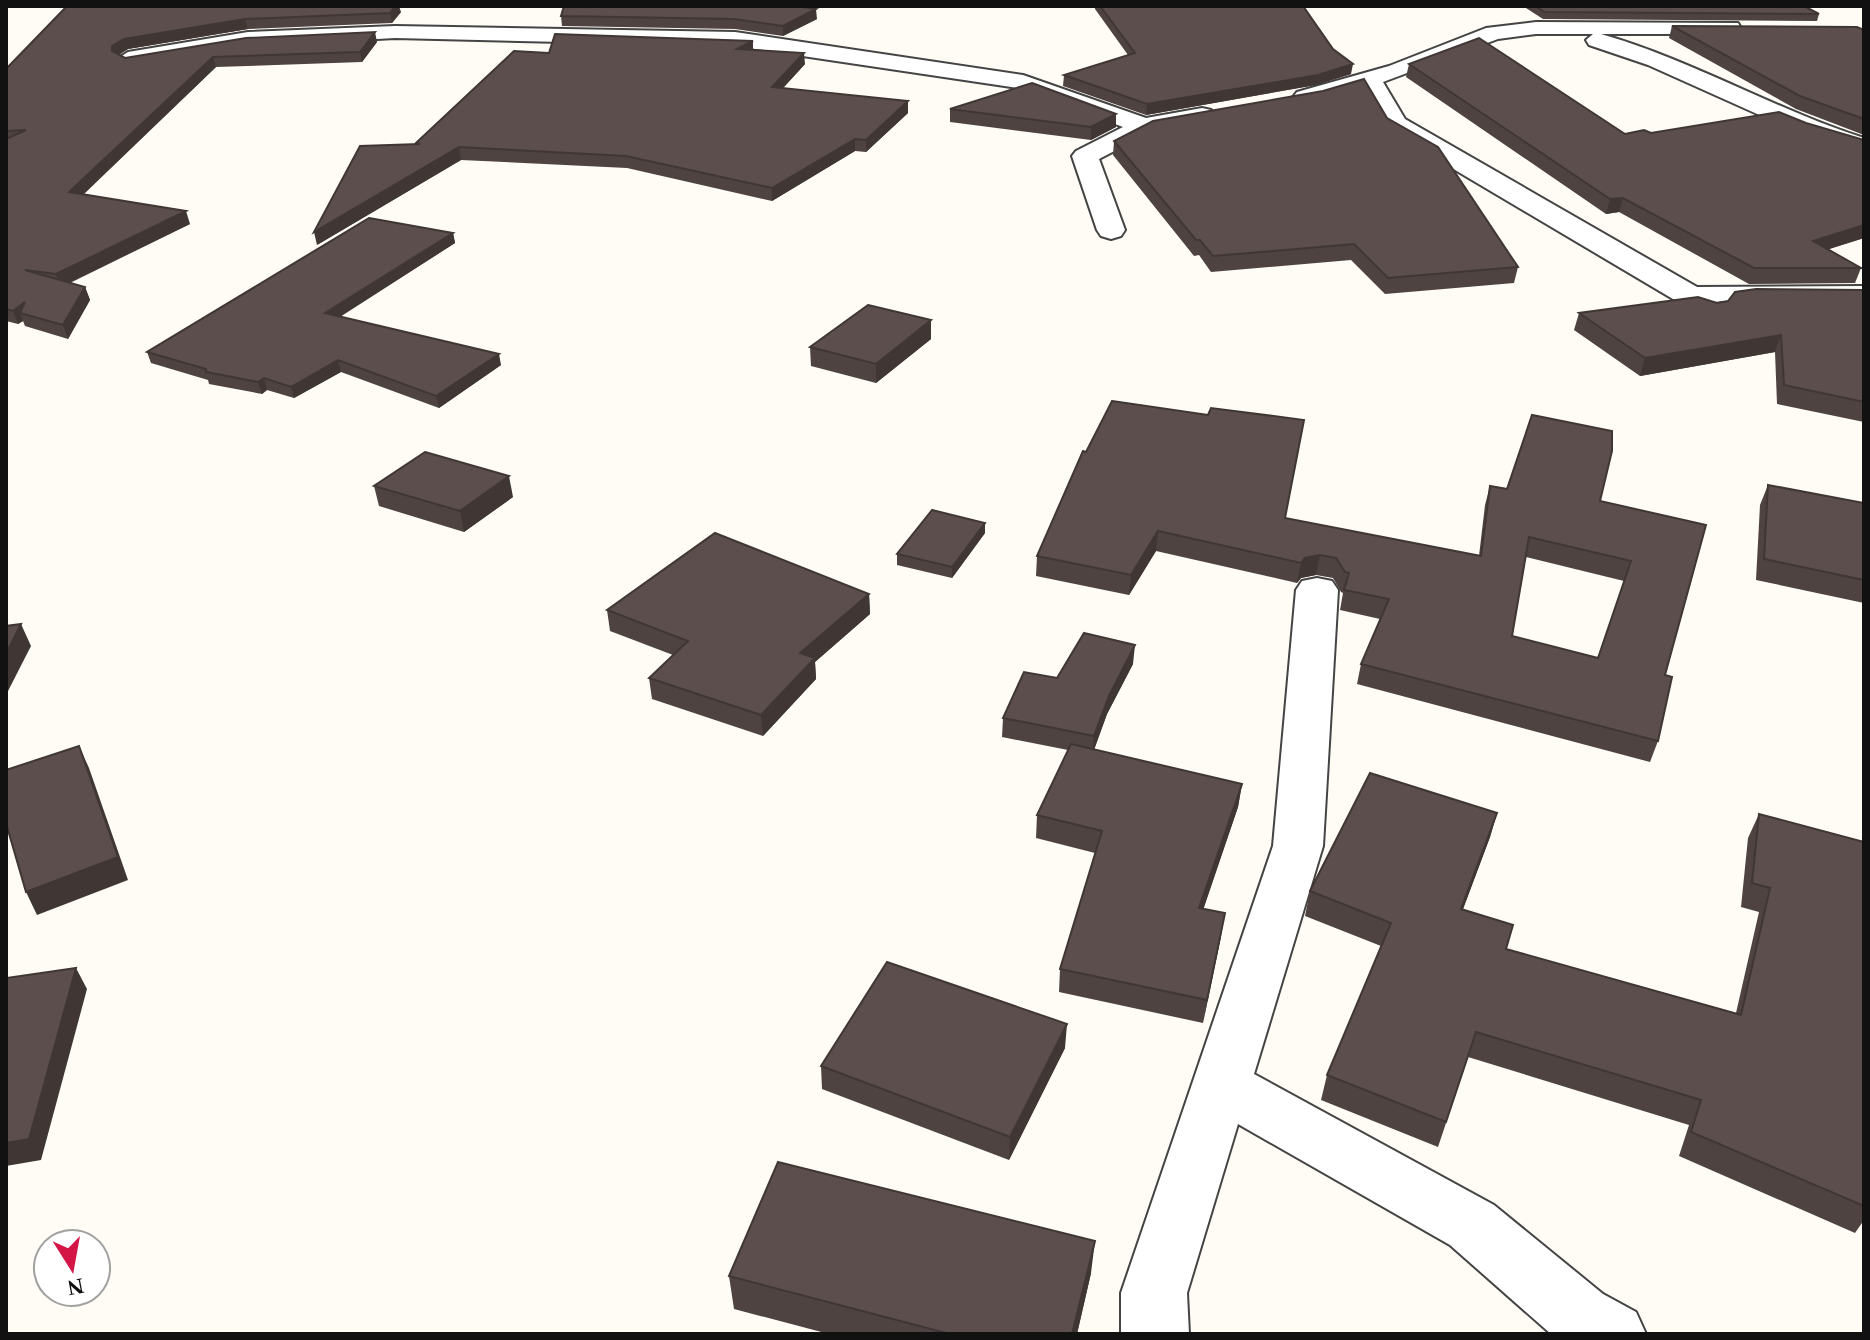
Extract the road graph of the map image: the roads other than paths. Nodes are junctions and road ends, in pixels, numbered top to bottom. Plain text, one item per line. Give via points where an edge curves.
1 (432, 7) edge
2 (1565, 29) junction
3 (1749, 29) edge
4 (395, 32) junction
5 (128, 59) edge
6 (1370, 80) junction
7 (1276, 102) edge
8 (1217, 113) edge
9 (1144, 126) junction
10 (1864, 146) edge
11 (1111, 230) dead end
12 (1864, 295) edge
13 (1317, 590) dead end
14 (1221, 1085) junction
15 (1155, 1334) edge
16 (1612, 1334) edge

1 - 4 street
2 - 3 street
2 - 6 street via 1494,33
2 - 10 street via 1656,60 1811,129
4 - 5 street via 248,39
4 - 9 street via 735,39 1023,82
6 - 7 street
6 - 12 street via 1395,124 1711,308 1706,294
8 - 9 street
9 - 11 street via 1085,156
13 - 14 street via 1298,846
14 - 15 street via 1154,1293
14 - 16 street via 1472,1225 1579,1316

